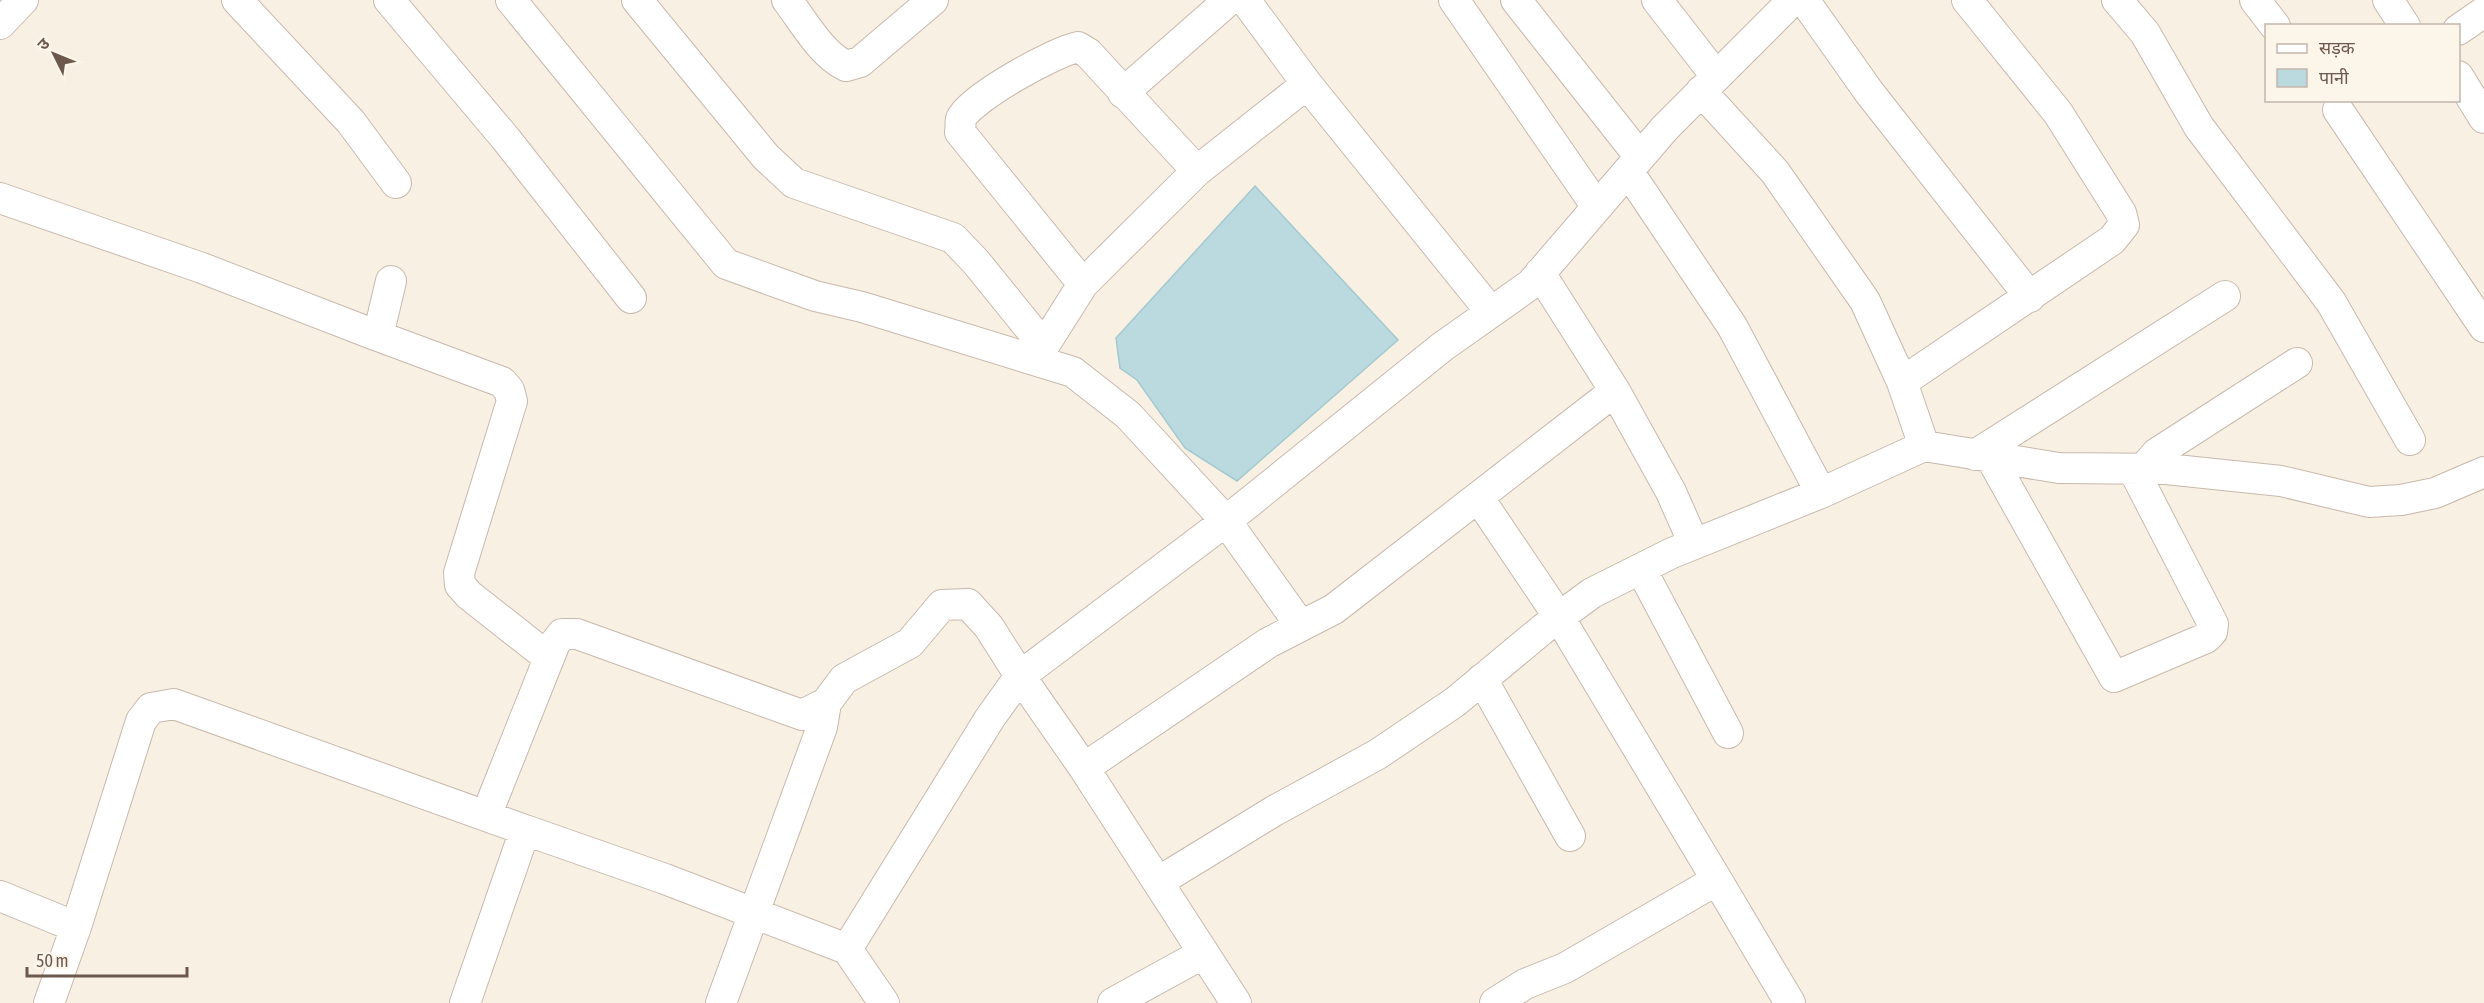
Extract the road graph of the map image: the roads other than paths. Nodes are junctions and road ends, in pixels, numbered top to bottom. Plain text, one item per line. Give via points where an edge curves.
1 (22, 0) edge
2 (237, 0) edge
3 (389, 0) edge
4 (510, 0) edge
5 (637, 0) edge
6 (787, 0) edge
7 (933, 0) edge
8 (1229, 0) edge
9 (1245, 0) edge
10 (1454, 0) edge
11 (1516, 0) edge
12 (1657, 0) edge
13 (1793, 0) edge
14 (1804, 0) edge
15 (1967, 0) edge
16 (2117, 0) edge
17 (2254, 0) edge
18 (2388, 0) edge
19 (2484, 12) edge
20 (0, 24) edge
21 (2273, 24) edge
22 (2404, 24) edge
23 (2460, 29) edge
24 (2460, 79) edge
25 (1708, 83) junction
26 (1307, 84) junction
27 (1123, 93) junction
28 (2341, 104) edge
29 (2484, 118) edge
30 (1634, 164) junction
31 (1197, 171) junction
32 (396, 183) dead end
33 (0, 198) edge
34 (1597, 207) junction
35 (1540, 273) junction
36 (391, 281) dead end
37 (1083, 284) junction
38 (2225, 296) dead end
39 (2030, 297) junction
40 (631, 298) dead end
41 (1491, 312) junction
42 (2484, 327) edge
43 (378, 336) junction
44 (1039, 353) junction
45 (2297, 363) dead end
46 (1902, 382) junction
47 (1615, 391) junction
48 (2410, 440) dead end
49 (1924, 446) junction
50 (1983, 457) junction
51 (2138, 469) junction
52 (2484, 472) edge
53 (1821, 493) junction
54 (1478, 497) junction
55 (1227, 520) junction
56 (1694, 544) junction
57 (1641, 569) junction
58 (1559, 617) junction
59 (1300, 626) junction
60 (549, 658) junction
61 (1020, 676) junction
62 (1482, 679) junction
63 (826, 703) junction
64 (1728, 733) dead end
65 (1084, 768) junction
66 (486, 816) junction
67 (525, 830) junction
68 (1570, 836) dead end
69 (1717, 880) junction
70 (1158, 882) junction
71 (0, 896) edge
72 (754, 913) junction
73 (76, 927) junction
74 (847, 949) junction
75 (1204, 953) junction
76 (49, 1003) edge
77 (465, 1003) edge
78 (721, 1003) edge
79 (884, 1003) edge
80 (1113, 1003) edge
81 (1236, 1003) edge
82 (1496, 1003) edge
83 (1790, 1003) edge

1 - 20 street
2 - 32 street via 351,122
3 - 40 street
4 - 44 street via 726,264 815,296
5 - 44 street via 766,157 794,183 953,238 976,262
6 - 7 street via 836,62 846,66 860,62
8 - 27 street
9 - 26 street
10 - 34 street
11 - 30 street
12 - 25 street
13 - 25 street
14 - 39 street via 1869,92
15 - 39 street via 2058,114 2121,213 2124,225 2112,240
16 - 48 street via 2145,33 2199,127 2331,302
17 - 21 street
18 - 22 street
19 - 23 street
24 - 29 street
25 - 30 street
25 - 46 street via 1865,301
26 - 31 street
26 - 41 street
27 - 31 street
27 - 37 street via 1078,47 1014,77 971,106 961,119 960,132
28 - 42 street
30 - 34 street
30 - 53 street via 1732,326
31 - 37 street
33 - 43 street via 202,268
34 - 35 street
35 - 41 street via 1531,284
35 - 47 street
36 - 43 street
37 - 44 street
38 - 50 street
39 - 46 street
41 - 55 street
43 - 60 street via 502,382 509,390 512,401 459,573 460,585
44 - 55 street via 1073,372 1128,415
45 - 51 street
46 - 49 street
47 - 54 street
47 - 56 street via 1671,492
49 - 50 street
49 - 53 street
50 - 51 street via 2060,468
50 - 51 street via 2114,677 2206,638 2213,624
51 - 52 street via 2281,481 2369,502 2435,493
53 - 56 street
54 - 58 street
54 - 59 street via 1334,609
55 - 59 street
55 - 61 street
56 - 57 street
57 - 58 street via 1592,593
57 - 64 street
58 - 62 street
58 - 69 street
59 - 65 street via 1268,643
60 - 63 street via 562,634 577,634 802,715
60 - 66 street
61 - 63 street via 989,627 968,604 942,604 910,643 844,679
61 - 65 street
61 - 74 street
62 - 68 street
62 - 70 street via 1378,754 1274,810
63 - 72 street via 822,727
65 - 70 street
66 - 67 street
66 - 73 street via 174,704 151,708 141,721
67 - 72 street
67 - 77 street
69 - 82 street
69 - 83 street
70 - 75 street
71 - 73 street
72 - 74 street
72 - 78 street
73 - 76 street
74 - 79 street
75 - 80 street
75 - 81 street

